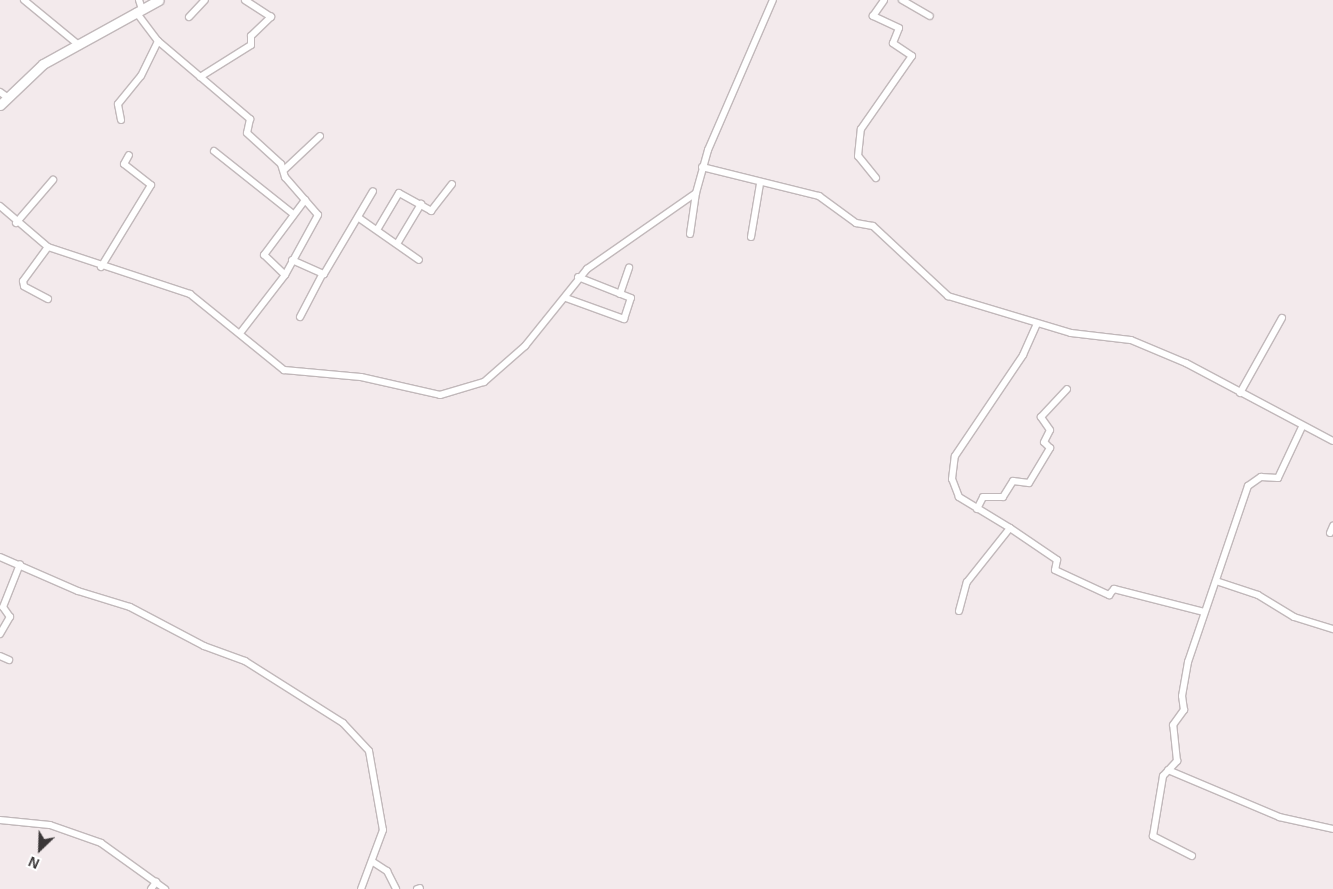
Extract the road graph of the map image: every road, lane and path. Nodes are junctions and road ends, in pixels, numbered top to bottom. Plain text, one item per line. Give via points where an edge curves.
1 (24, 0) edge
2 (159, 0) edge
3 (205, 0) edge
4 (245, 0) edge
5 (773, 0) edge
6 (884, 0) edge
7 (902, 0) edge
8 (139, 7) edge
9 (930, 16) dead end
10 (189, 17) dead end
11 (158, 41) junction
12 (80, 46) junction
13 (200, 76) junction
14 (4, 94) edge
15 (0, 104) edge
16 (122, 120) dead end
17 (320, 136) dead end
18 (214, 150) dead end
19 (129, 155) dead end
20 (702, 167) junction
21 (285, 169) junction
22 (876, 178) dead end
23 (54, 180) dead end
24 (452, 184) dead end
25 (760, 184) junction
26 (373, 191) dead end
27 (696, 193) junction
28 (305, 200) junction
29 (421, 204) junction
30 (0, 206) edge
31 (292, 213) junction
32 (359, 218) junction
33 (16, 223) junction
34 (376, 230) junction
35 (690, 234) dead end
36 (752, 237) dead end
37 (397, 244) junction
38 (48, 247) junction
39 (292, 260) junction
40 (419, 260) dead end
41 (101, 267) junction
42 (630, 268) dead end
43 (285, 275) junction
44 (322, 275) junction
45 (578, 277) junction
46 (620, 294) junction
47 (566, 298) junction
48 (48, 299) dead end
49 (300, 317) dead end
50 (1282, 318) dead end
51 (1038, 324) junction
52 (241, 332) junction
53 (1067, 389) dead end
54 (1240, 393) junction
55 (1302, 427) junction
56 (1333, 441) edge
57 (977, 509) junction
58 (1010, 528) junction
59 (0, 557) edge
60 (20, 564) junction
61 (1216, 581) junction
62 (959, 611) dead end
63 (1204, 612) junction
64 (1333, 630) edge
65 (0, 634) edge
66 (0, 656) edge
67 (9, 660) dead end
68 (1168, 770) junction
69 (0, 820) edge
70 (1333, 829) edge
71 (1192, 856) dead end
72 (372, 862) junction
73 (156, 882) junction
74 (151, 889) edge
75 (165, 889) edge
76 (361, 889) edge
77 (396, 889) edge

1 - 12 street
2 - 8 street
3 - 10 street
4 - 13 street via 271,17 251,36 252,44
5 - 20 street
6 - 22 street via 873,16 899,28 893,43 912,56 861,129 858,156
7 - 9 street
8 - 11 street
8 - 12 street
11 - 13 street
11 - 16 street via 141,76 118,104
12 - 14 street via 43,64
13 - 21 street via 250,119 246,134
14 - 15 street
17 - 21 street
18 - 31 street
19 - 41 street via 124,164 151,185
20 - 25 street
20 - 27 street
21 - 28 street via 283,175
23 - 33 street
24 - 29 street via 433,210
25 - 36 street
25 - 51 street via 819,196 856,222 873,226 948,296
26 - 32 street
27 - 35 street
27 - 45 street
28 - 31 street
28 - 39 street via 318,217
29 - 34 street via 399,193
29 - 37 street
30 - 33 street
31 - 43 street via 264,255
32 - 34 street
32 - 44 street
33 - 38 street
34 - 37 street
37 - 40 street
38 - 41 street
38 - 48 street via 23,281 24,286
39 - 43 street
39 - 44 street
41 - 52 street via 190,294
42 - 46 street
43 - 52 street
44 - 49 street
45 - 46 street
45 - 47 street
46 - 47 street via 632,302 621,320
47 - 52 street via 525,346 484,382 436,396 361,377 284,370
50 - 54 street
51 - 54 street via 1131,340
51 - 57 street via 1023,355 955,456 955,491
53 - 57 street via 1041,418 1050,430 1044,442 1050,448 1028,484 1013,481 1003,497 983,497
54 - 55 street
55 - 56 street
55 - 61 street via 1278,478 1261,477 1248,486
57 - 58 street
58 - 62 street via 967,582
58 - 63 street via 1057,560 1055,570 1108,594 1114,589
59 - 60 street
60 - 65 street via 3,607 10,617
60 - 72 street via 78,591 125,605 204,646 244,661 344,723 364,742 373,762 383,834
61 - 63 street
61 - 64 street via 1258,595 1294,617
63 - 68 street via 1182,696 1184,710 1174,723 1177,761
66 - 67 street
68 - 70 street via 1279,818
68 - 71 street via 1153,836
69 - 73 street via 50,825 100,843
72 - 76 street
72 - 77 street via 386,871
73 - 74 street
73 - 75 street

